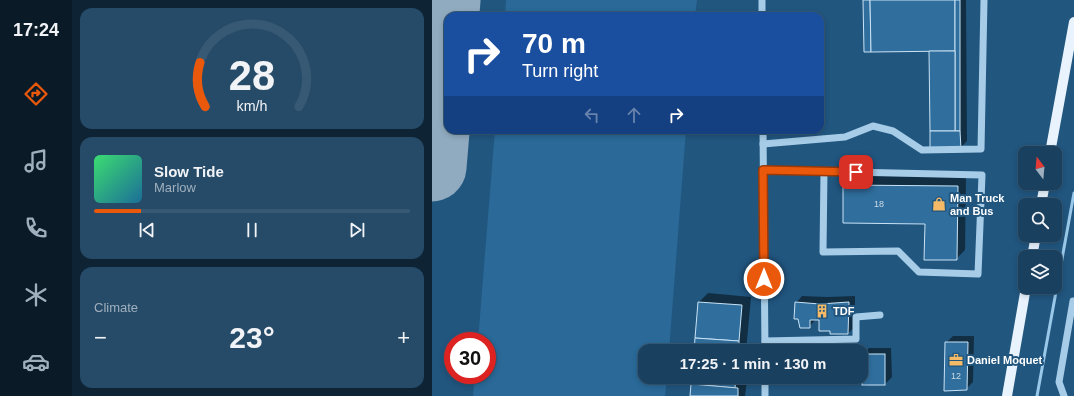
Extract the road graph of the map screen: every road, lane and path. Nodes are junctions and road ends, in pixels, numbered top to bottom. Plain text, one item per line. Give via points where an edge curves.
1 (762, 0) edge
2 (984, 0) edge
3 (762, 12) edge
4 (1074, 22) edge
5 (763, 134) edge
6 (763, 144) junction
7 (1051, 146) edge
8 (763, 170) junction
9 (824, 171) junction
10 (1025, 294) edge
11 (1073, 301) dead end
12 (880, 315) dead end
13 (765, 341) joint
14 (765, 384) edge
15 (765, 396) edge
16 (1007, 396) edge
17 (1064, 396) edge

1 - 3 street
2 - 6 street via 981,149 922,150 893,131 873,126 845,137
4 - 7 main road
5 - 6 street
6 - 8 street
8 - 9 street
8 - 13 street
9 - 9 street via 982,175 978,274 919,272 898,252 822,252
10 - 16 main road
11 - 17 street via 1059,382
12 - 13 street via 856,317 856,339
14 - 15 street

